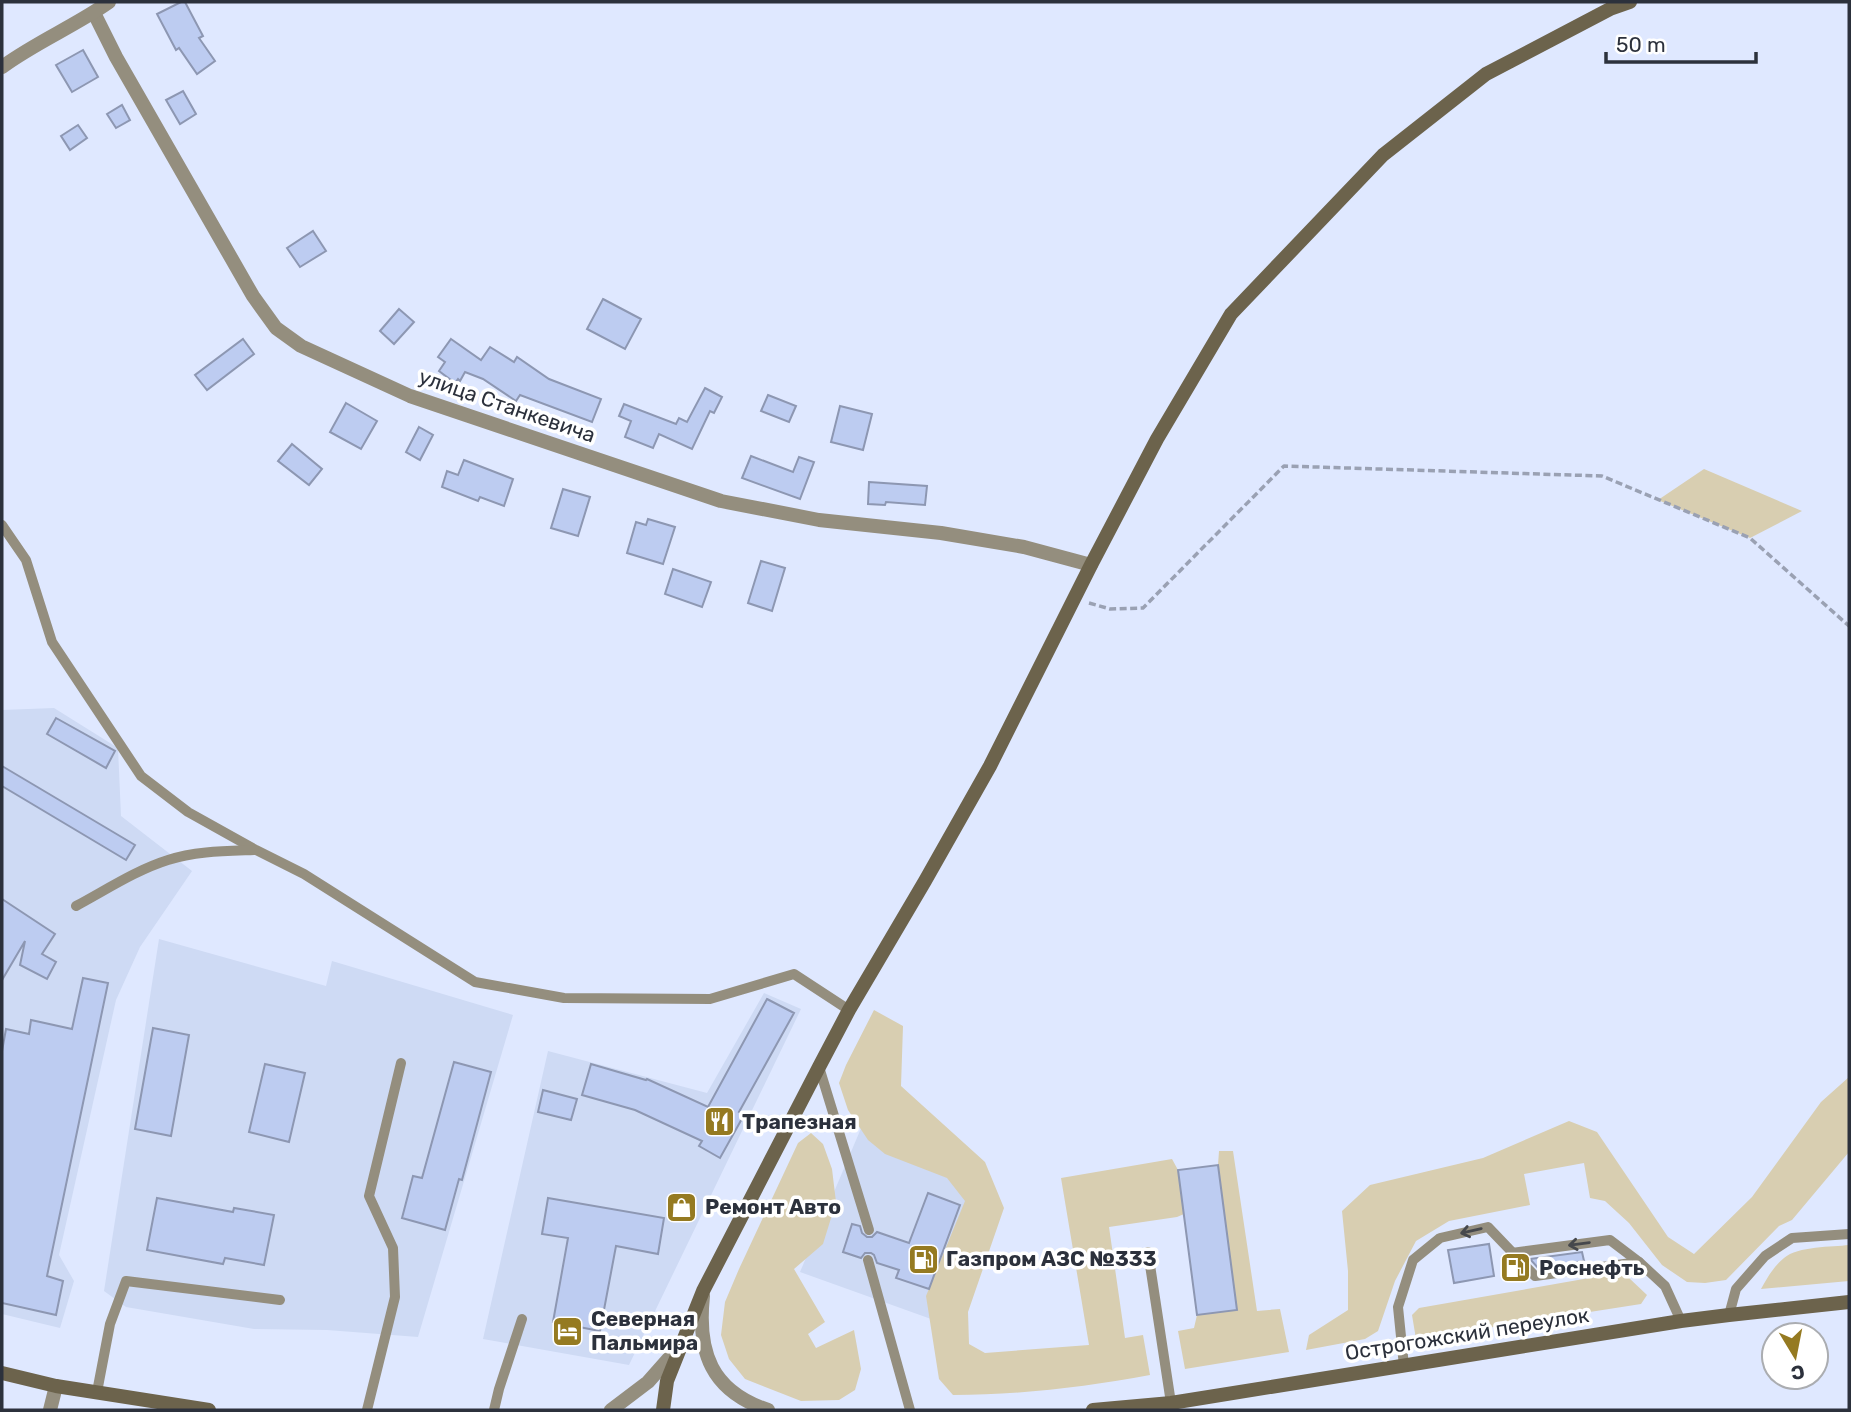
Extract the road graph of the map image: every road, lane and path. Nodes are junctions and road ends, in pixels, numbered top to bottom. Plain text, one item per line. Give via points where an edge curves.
1 (109, 2) edge
2 (1630, 2) edge
3 (94, 13) junction
4 (2, 67) edge
5 (2, 525) edge
6 (1091, 565) junction
7 (1075, 599) junction
8 (1849, 626) edge
9 (256, 850) junction
10 (76, 906) dead end
11 (849, 1010) junction
12 (401, 1063) dead end
13 (819, 1067) junction
14 (869, 1230) dead end
15 (1849, 1234) edge
16 (1148, 1252) dead end
17 (1512, 1253) junction
18 (868, 1260) dead end
19 (1639, 1262) junction
20 (703, 1291) junction
21 (280, 1300) dead end
22 (1849, 1303) edge
23 (1729, 1315) junction
24 (522, 1319) dead end
25 (1681, 1321) junction
26 (682, 1343) junction
27 (1404, 1366) junction
28 (2, 1373) edge
29 (56, 1385) junction
30 (97, 1392) junction
31 (1171, 1403) junction
32 (50, 1410) edge
33 (209, 1410) edge
34 (367, 1410) edge
35 (494, 1410) edge
36 (611, 1410) edge
37 (663, 1410) edge
38 (768, 1410) edge
39 (910, 1410) edge
40 (1093, 1410) edge

1 - 3 street
2 - 6 main road via 1486,74 1383,155 1231,314 1157,439
3 - 4 street
3 - 6 street, улица Станкевича via 253,296 276,328 301,346 410,396 721,500 819,520 1024,547
5 - 9 lane via 26,560 52,642 141,776 188,812
6 - 7 main road
7 - 8 path via 1110,609 1143,608 1284,466 1602,476 1750,538
7 - 11 main road via 990,766
9 - 10 lane via 214,851 168,860
9 - 11 lane via 304,874 475,982 564,998 709,999 794,974
11 - 13 main road
12 - 34 lane via 369,1196 393,1248 395,1297
13 - 14 lane
13 - 20 main road
15 - 23 lane via 1792,1238 1765,1256 1736,1289
16 - 31 lane
19 -> 17 lane via 1610,1240
17 - 19 lane via 1535,1276
17 -> 27 lane via 1488,1227 1440,1238 1413,1260 1398,1307
18 - 39 lane
19 - 25 lane via 1665,1286
20 - 26 main road
20 - 38 street via 700,1321 706,1356 727,1389
21 - 30 lane via 126,1281 110,1324
22 - 23 main road, Острогожский переулок
23 - 25 main road, Острогожский переулок
24 - 35 lane
25 - 27 main road, Острогожский переулок
26 - 36 street via 648,1382
26 - 37 main road via 667,1381
27 - 31 main road, Острогожский переулок
28 - 29 main road
29 - 30 main road
29 - 32 street
30 - 33 main road
31 - 40 main road, Острогожский переулок

